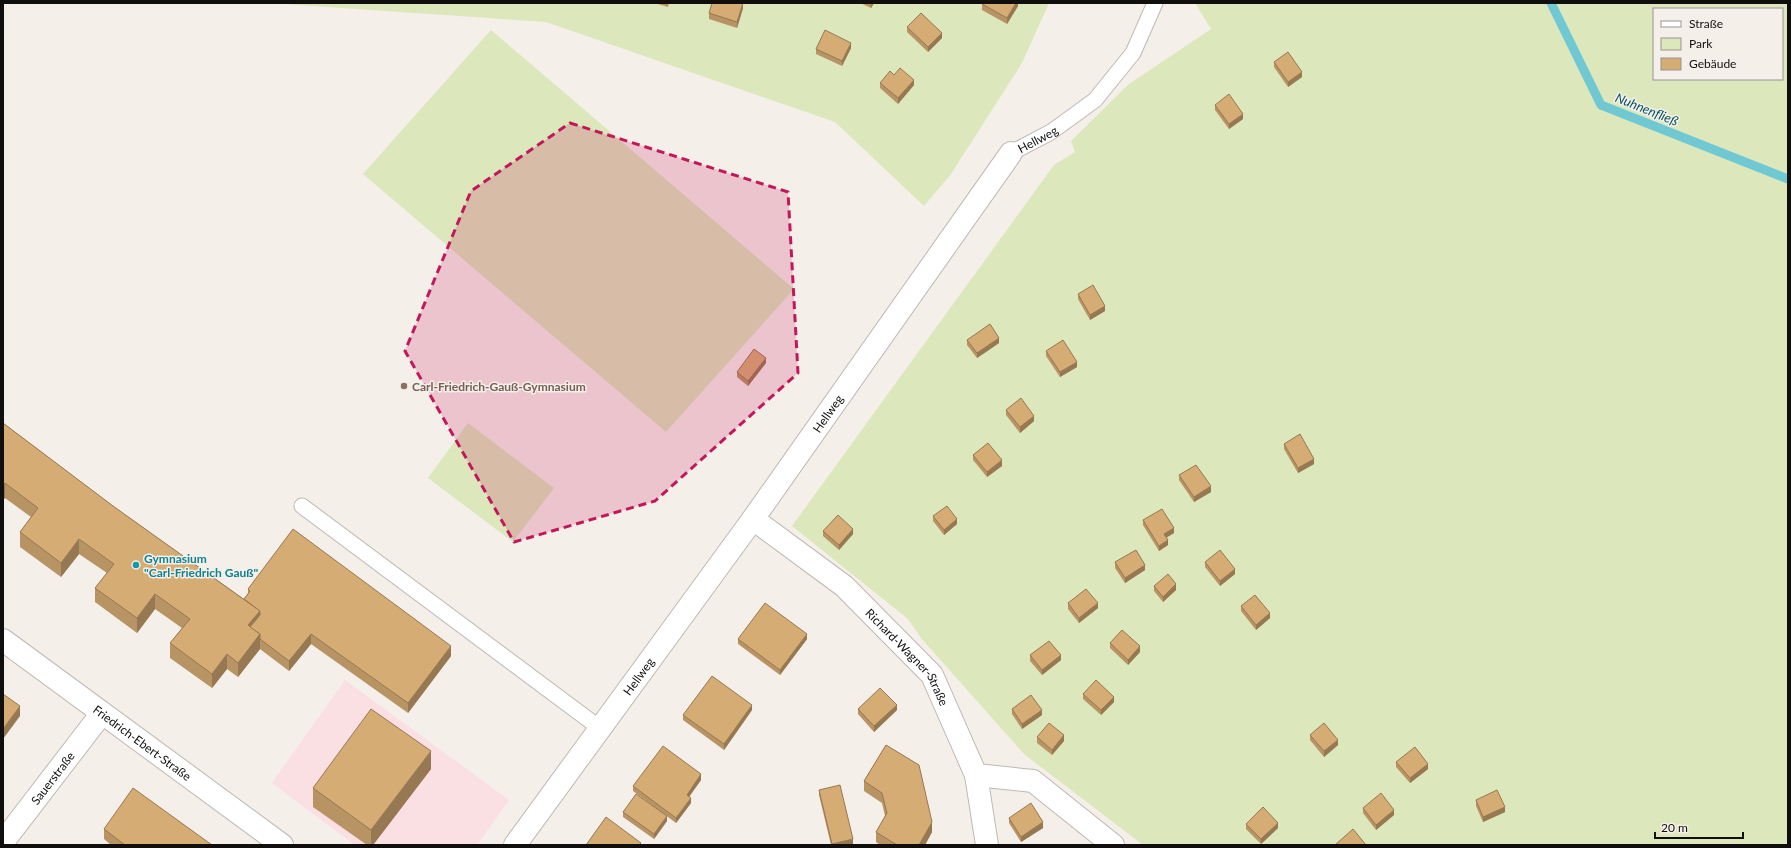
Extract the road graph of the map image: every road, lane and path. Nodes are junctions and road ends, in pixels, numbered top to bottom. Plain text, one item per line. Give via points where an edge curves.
1 (1155, 3) edge
2 (1011, 153) joint
3 (302, 506) dead end
4 (753, 519) junction
5 (3, 640) edge
6 (102, 713) junction
7 (601, 729) junction
8 (976, 775) junction
9 (3, 842) edge
10 (282, 845) edge
11 (515, 845) edge
12 (987, 845) edge
13 (1114, 845) edge

1 - 2 lane, Hellweg via 1133,54 1095,100 1051,132
2 - 4 street, Hellweg
3 - 7 lane
4 - 7 street, Hellweg
4 - 8 street, Richard-Wagner-Straße via 844,586 932,675
5 - 6 street, Friedrich-Ebert-Straße
6 - 9 street, Sauerstraße
6 - 10 street, Friedrich-Ebert-Straße
7 - 11 street, Hellweg
8 - 12 street, Richard-Wagner-Straße
8 - 13 street via 1033,781

